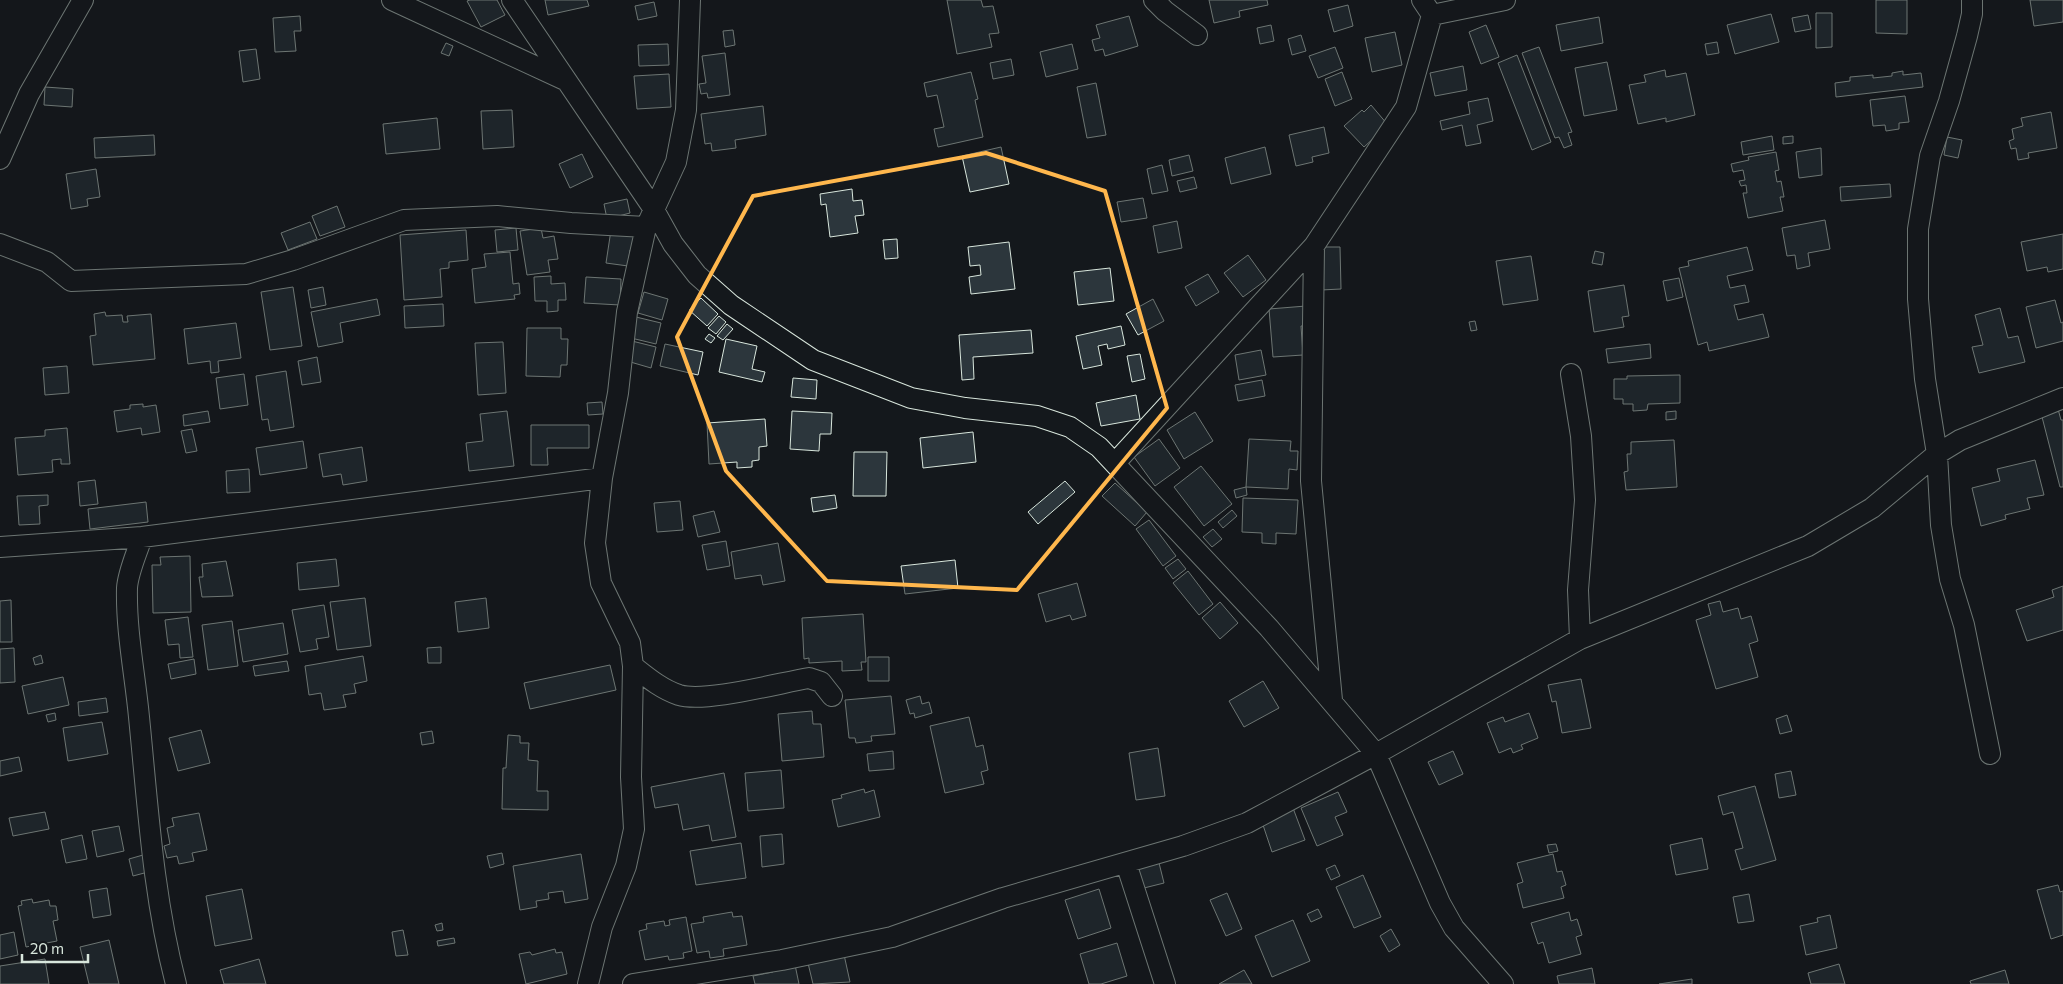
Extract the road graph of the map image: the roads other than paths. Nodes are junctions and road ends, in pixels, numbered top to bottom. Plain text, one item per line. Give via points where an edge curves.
1 (83, 0) edge
2 (392, 0) edge
3 (512, 0) edge
4 (690, 0) edge
5 (1154, 0) edge
6 (1504, 0) edge
7 (1972, 0) edge
8 (1427, 8) edge
9 (1197, 35) dead end
10 (567, 81) junction
11 (0, 160) edge
12 (649, 218) junction
13 (0, 244) edge
14 (1314, 246) junction
15 (1570, 374) dead end
16 (2063, 398) edge
17 (1937, 454) junction
18 (1115, 463) junction
19 (602, 478) junction
20 (142, 537) junction
21 (0, 547) edge
22 (1580, 639) junction
23 (633, 666) junction
24 (832, 696) dead end
25 (1332, 700) junction
26 (1376, 754) junction
27 (1990, 754) dead end
28 (1126, 863) junction
29 (727, 977) edge
30 (176, 984) edge
31 (588, 984) edge
32 (633, 984) edge
33 (1165, 984) edge
34 (1503, 984) edge

1 - 11 street via 29,94
2 - 10 street
3 - 10 street
4 - 12 street via 686,110 676,162
5 - 9 street
6 - 8 street
7 - 17 street via 1967,36 1930,156 1918,229 1918,299 1925,379
8 - 14 street via 1406,107
10 - 12 street
12 - 13 street via 572,223 498,216 404,220 246,274 71,281 47,262
12 - 18 street via 697,275 731,305 813,360 911,398 1053,421 1077,432
12 - 19 street via 627,312 618,393
14 - 18 street
14 - 25 street via 1311,481
15 - 22 street via 1581,436 1585,500 1578,590
16 - 17 street via 1960,440
17 - 22 street via 1872,508 1808,546
17 - 27 street via 1941,525 1950,579 1964,625
18 - 25 street
19 - 20 street
19 - 23 street via 595,543 600,583 630,642
20 - 21 street
20 - 30 street via 127,586 128,638 139,715 149,831 164,938
22 - 26 street
23 - 24 street via 655,683 680,695 704,697 809,678 821,682
23 - 31 street via 631,777 634,829 626,866 602,927
25 - 26 street
26 - 28 street via 1247,823
26 - 34 street via 1440,903 1454,928
28 - 29 street via 1003,898 892,937
28 - 33 street
29 - 32 street

